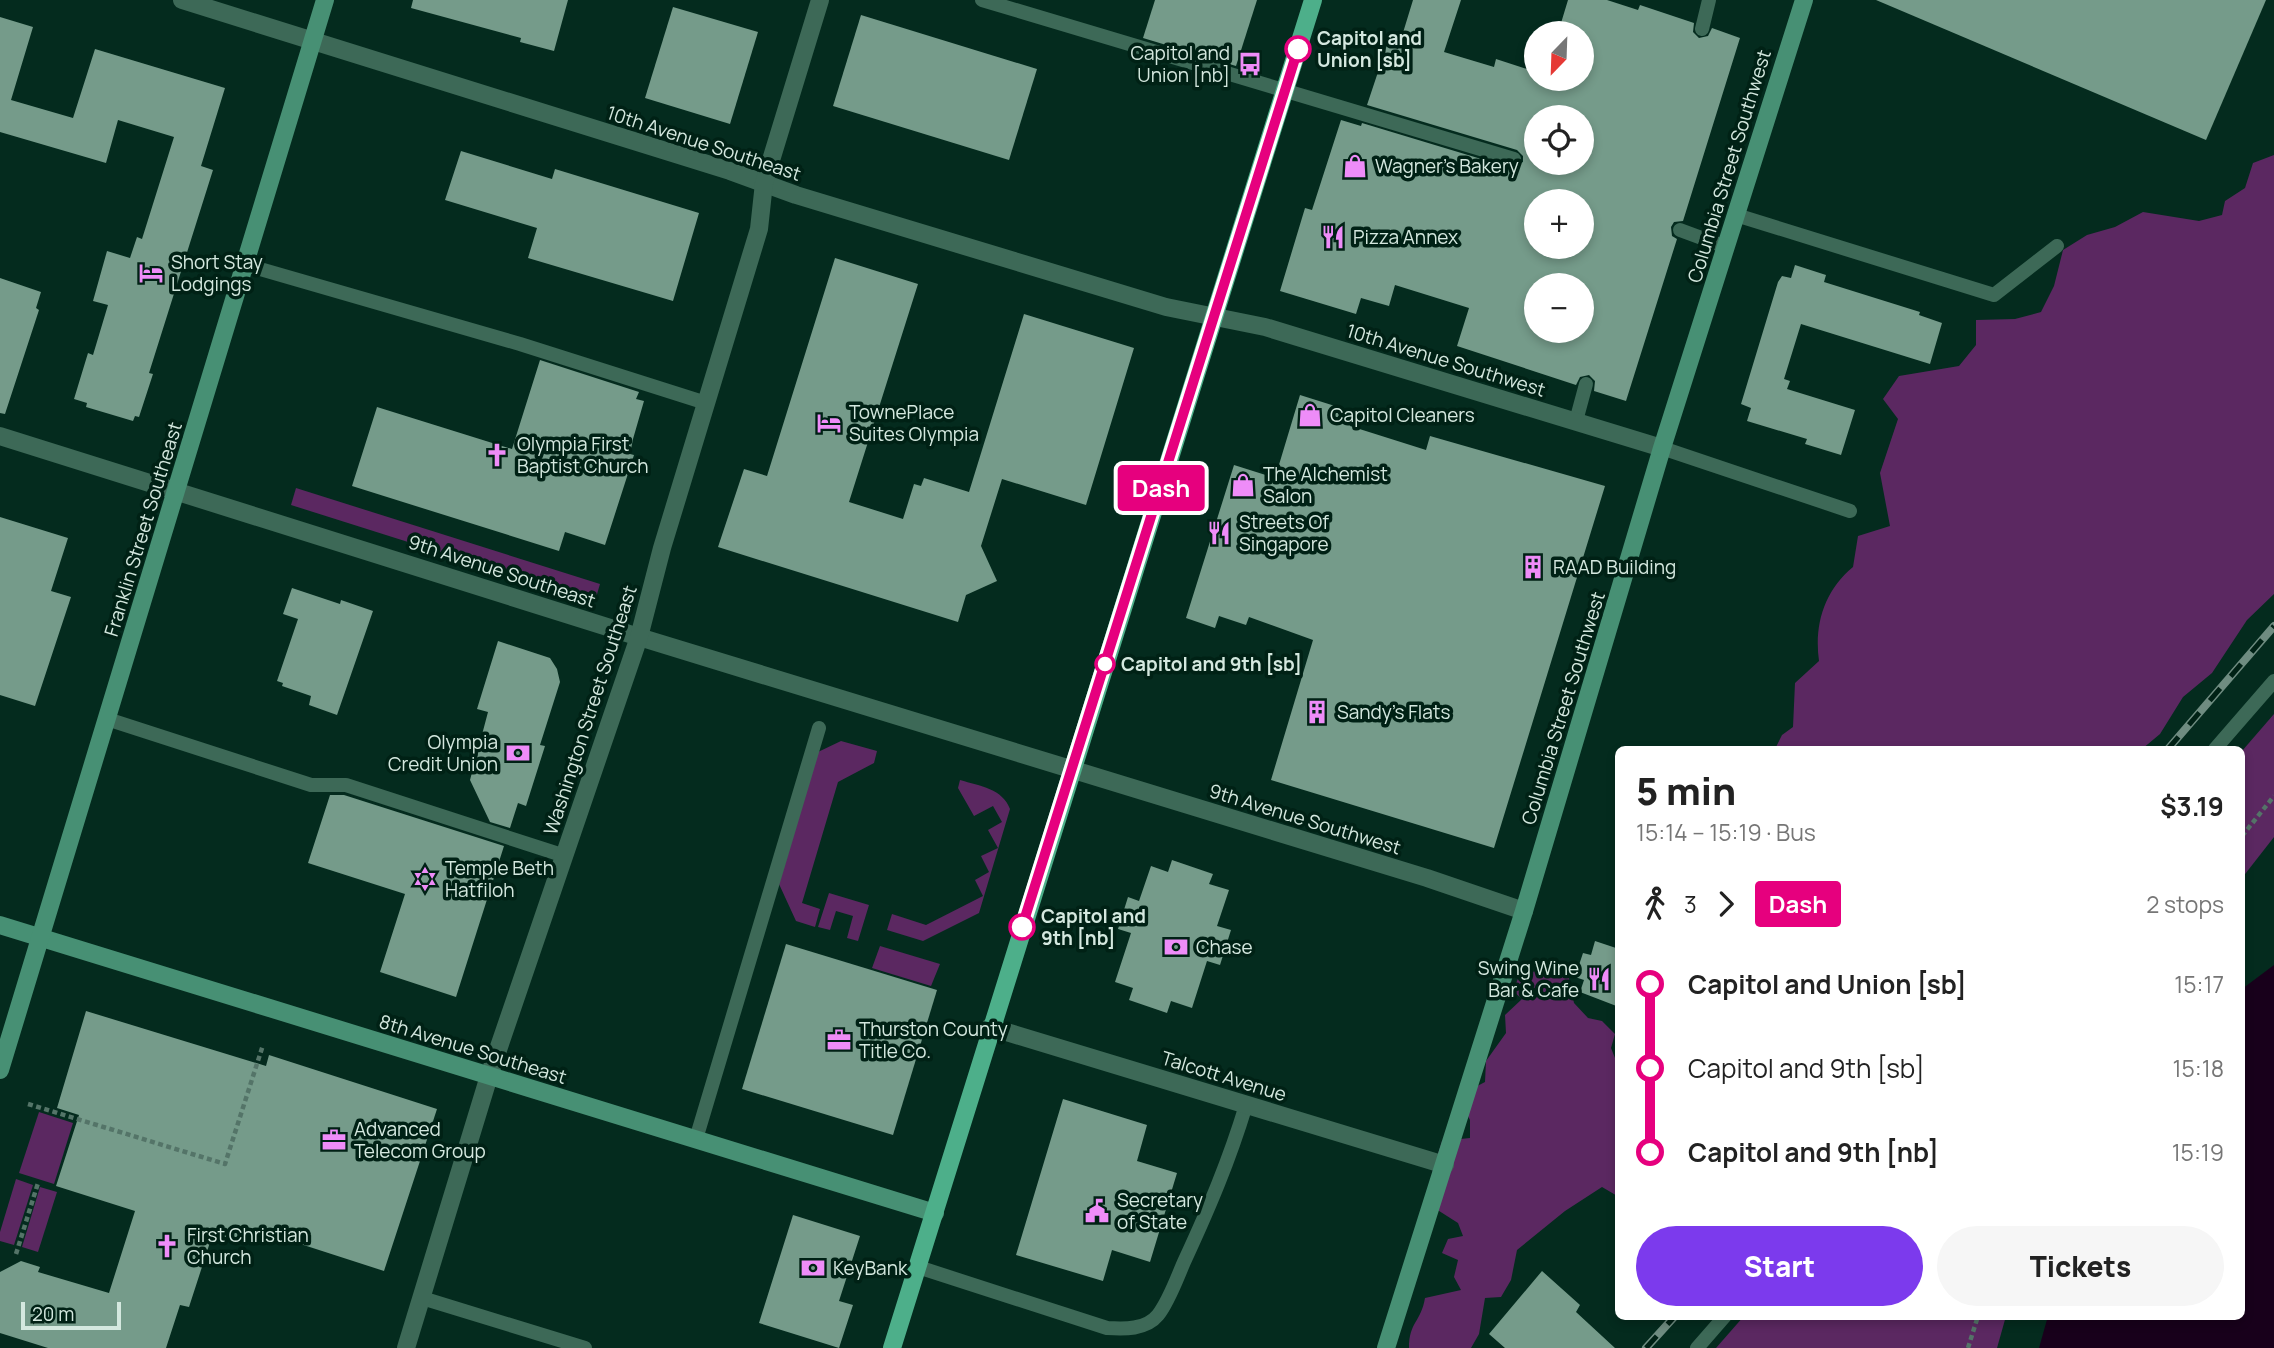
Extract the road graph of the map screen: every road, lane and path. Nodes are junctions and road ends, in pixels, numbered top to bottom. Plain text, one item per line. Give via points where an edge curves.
1 (181, 0) edge
2 (325, 0) edge
3 (820, 0) edge
4 (982, 0) edge
5 (1313, 0) edge
6 (1709, 0) edge
7 (1804, 0) edge
8 (1702, 29) dead end
9 (313, 41) junction
10 (1285, 90) junction
11 (1514, 159) dead end
12 (764, 183) junction
13 (1736, 215) junction
14 (1680, 230) dead end
15 (2057, 246) dead end
16 (1726, 247) junction
17 (246, 265) junction
18 (1216, 317) junction
19 (1586, 384) dead end
20 (706, 403) junction
21 (1576, 421) junction
22 (0, 436) edge
23 (1662, 448) junction
24 (177, 490) junction
25 (1850, 511) dead end
26 (639, 637) junction
27 (2274, 681) edge
28 (107, 719) junction
29 (819, 728) dead end
30 (2218, 746) edge
31 (1072, 770) junction
32 (2274, 796) edge
33 (2245, 832) edge
34 (565, 856) junction
35 (1524, 911) junction
36 (0, 925) edge
37 (41, 937) junction
38 (990, 1027) junction
39 (262, 1045) dead end
40 (0, 1070) edge
41 (489, 1076) junction
42 (28, 1104) dead end
43 (1246, 1105) junction
44 (696, 1139) junction
45 (1445, 1165) junction
46 (38, 1183) dead end
47 (935, 1213) junction
48 (16, 1254) dead end
49 (918, 1268) junction
50 (422, 1298) junction
51 (1722, 1320) edge
52 (1977, 1320) edge
53 (406, 1348) edge
54 (585, 1348) edge
55 (892, 1348) edge
56 (1386, 1348) edge
57 (1697, 1348) edge
58 (1968, 1348) edge

1 - 9 street, 10th Avenue Southeast
2 - 9 street, Franklin Street Southeast
3 - 12 street, Washington Street Southeast
4 - 10 lane
5 - 10 main road
6 - 8 lane
7 - 13 street, Columbia Street Southwest
9 - 12 street, 10th Avenue Southeast
9 - 17 street, Franklin Street Southeast
10 - 11 lane
10 - 18 main road
12 - 18 street, 10th Avenue Southeast via 1140,299
12 - 20 street, Washington Street Southeast via 759,229
13 - 15 lane via 1994,295
13 - 16 street, Columbia Street Southwest
14 - 16 lane
16 - 23 street, Columbia Street Southwest
17 - 20 lane
17 - 24 street, Franklin Street Southeast
18 - 21 street, 10th Avenue Southwest via 1265,327
18 - 31 main road
19 - 21 lane
20 - 26 street, Washington Street Southeast
21 - 23 street, 10th Avenue Southwest
22 - 24 street, 9th Avenue Southeast
23 - 25 lane
23 - 35 street, Columbia Street Southwest
24 - 26 street, 9th Avenue Southeast
24 - 28 street, Franklin Street Southeast
26 - 31 street, 9th Avenue Southeast
26 - 34 street, Washington Street Southeast
27 - 30 lane
28 - 34 lane via 311,785 346,785
28 - 37 street, Franklin Street Southeast
29 - 44 lane
31 - 35 street, 9th Avenue Southwest
31 - 38 main road
32 - 33 path
34 - 41 street, Washington Street Southeast
35 - 45 street, Columbia Street Southwest
36 - 37 street, 8th Avenue Southeast
37 - 40 street, Franklin Street Southeast
37 - 41 street, 8th Avenue Southeast
38 - 43 street, Talcott Avenue
38 - 47 main road
39 - 42 path via 225,1164
41 - 44 street, 8th Avenue Southeast
41 - 50 street, Washington Street Southeast
43 - 45 street, Talcott Avenue
43 - 49 lane via 1226,1170 1180,1272 1157,1316 1144,1325 1107,1328
44 - 47 street, 8th Avenue Southeast
45 - 56 street, Columbia Street Southwest
46 - 48 path
47 - 49 main road
49 - 55 main road
50 - 53 street, Washington Street Southeast
50 - 54 lane
51 - 57 lane
52 - 58 path

